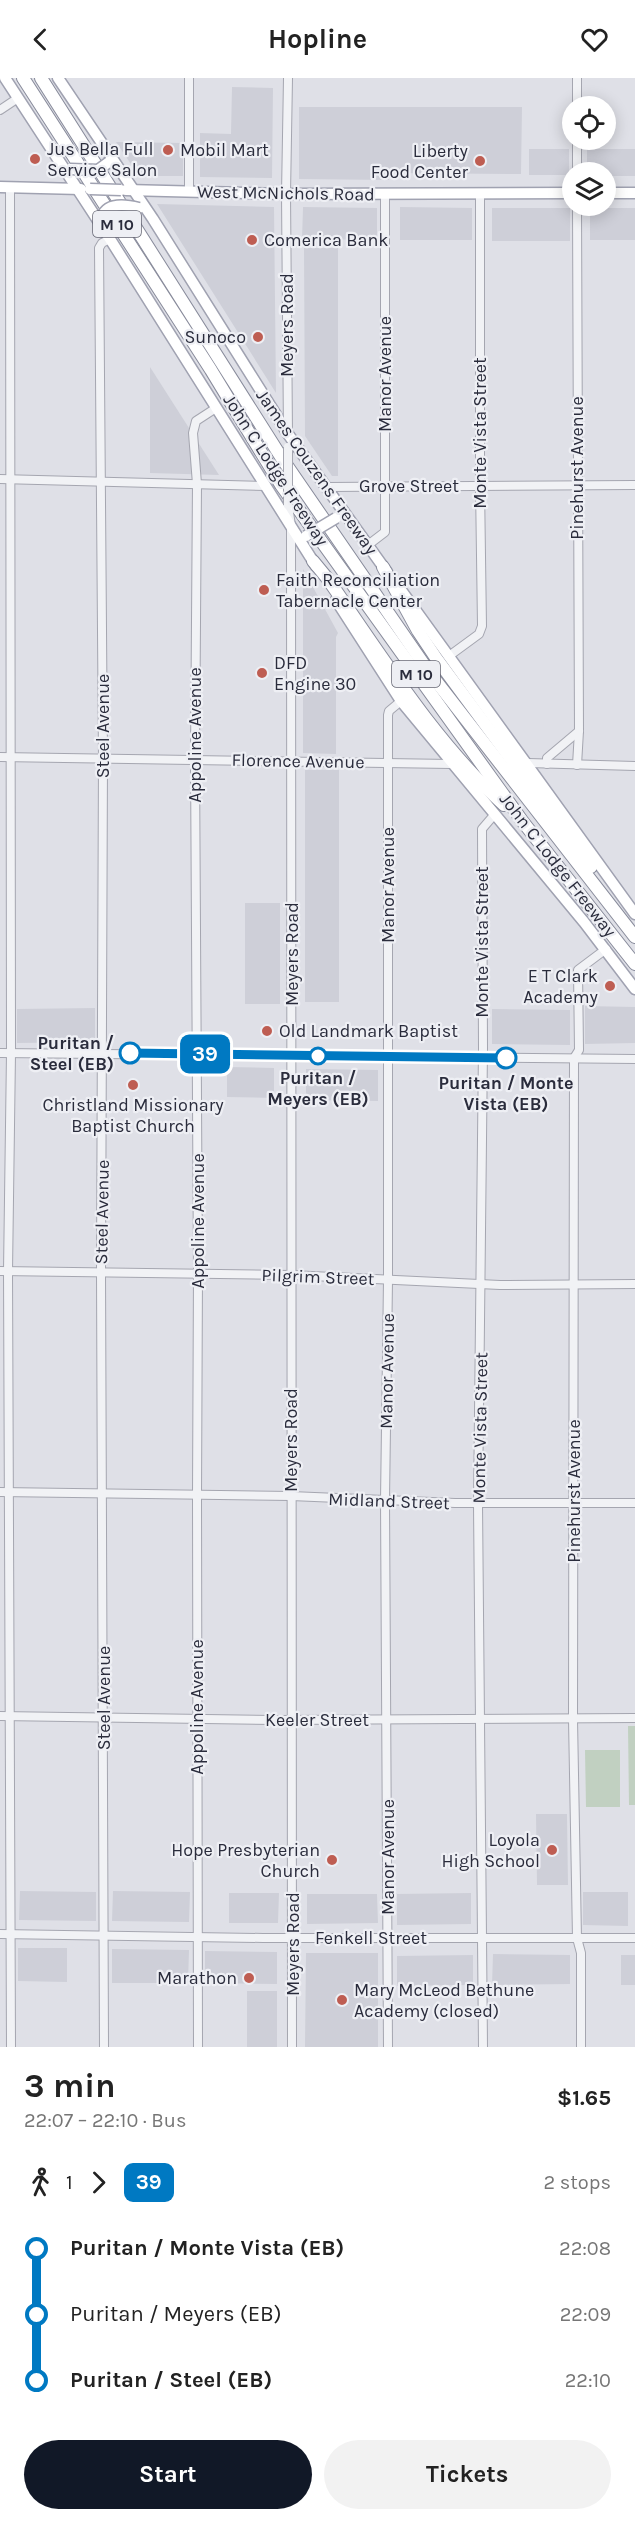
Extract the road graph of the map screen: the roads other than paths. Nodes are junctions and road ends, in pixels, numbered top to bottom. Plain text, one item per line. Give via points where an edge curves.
1 (5, 78) edge
2 (23, 78) edge
3 (40, 78) edge
4 (58, 78) edge
5 (189, 78) edge
6 (288, 78) edge
7 (577, 78) edge
8 (577, 96) edge
9 (18, 98) junction
10 (0, 110) edge
11 (109, 159) junction
12 (58, 160) junction
13 (5, 187) edge
14 (77, 189) junction
15 (126, 190) junction
16 (189, 192) junction
17 (562, 193) edge
18 (616, 193) edge
19 (635, 193) edge
20 (286, 194) junction
21 (386, 194) junction
22 (480, 194) junction
23 (144, 211) junction
24 (577, 216) edge
25 (102, 222) junction
26 (110, 239) junction
27 (216, 408) junction
28 (288, 434) junction
29 (5, 479) edge
30 (102, 482) junction
31 (196, 484) junction
32 (577, 485) junction
33 (635, 485) edge
34 (266, 486) junction
35 (385, 486) junction
36 (480, 486) junction
37 (327, 488) junction
38 (340, 514) junction
39 (291, 526) junction
40 (303, 538) junction
41 (368, 545) junction
42 (313, 561) junction
43 (382, 567) junction
44 (449, 656) junction
45 (401, 701) junction
46 (579, 731) junction
47 (4, 757) edge
48 (103, 758) junction
49 (195, 759) junction
50 (291, 761) junction
51 (388, 762) junction
52 (528, 763) junction
53 (451, 764) junction
54 (547, 764) junction
55 (577, 765) junction
56 (635, 766) edge
57 (494, 815) junction
58 (522, 822) junction
59 (606, 898) junction
60 (635, 914) edge
61 (635, 936) edge
62 (606, 949) junction
63 (635, 964) edge
64 (635, 989) edge
65 (0, 1053) edge
66 (11, 1053) junction
67 (103, 1053) junction
68 (197, 1054) junction
69 (292, 1055) junction
70 (388, 1056) junction
71 (482, 1057) junction
72 (574, 1058) junction
73 (635, 1059) edge
74 (4, 1271) edge
75 (101, 1272) junction
76 (198, 1273) junction
77 (291, 1275) junction
78 (388, 1280) junction
79 (635, 1284) edge
80 (482, 1285) junction
81 (574, 1285) junction
82 (4, 1492) edge
83 (102, 1494) junction
84 (196, 1496) junction
85 (291, 1496) junction
86 (385, 1500) junction
87 (574, 1503) junction
88 (635, 1503) edge
89 (478, 1504) junction
90 (5, 1716) edge
91 (104, 1717) junction
92 (635, 1718) edge
93 (198, 1719) junction
94 (292, 1719) junction
95 (388, 1719) junction
96 (481, 1719) junction
97 (573, 1719) junction
98 (0, 1934) edge
99 (10, 1935) junction
100 (104, 1936) junction
101 (198, 1937) junction
102 (293, 1938) junction
103 (388, 1938) junction
104 (482, 1938) junction
105 (577, 1938) junction
106 (635, 1938) edge
107 (11, 2047) edge
108 (104, 2047) edge
109 (198, 2047) edge
110 (292, 2047) edge
111 (388, 2047) edge
112 (483, 2047) edge
113 (581, 2047) edge

1 - 9 main road
2 - 58 highway, John C Lodge Freeway / M 10 via 281,484
3 - 59 highway, John C Lodge Freeway / M 10 via 283,460 429,672
4 - 11 main road, James Couzens Freeway
5 - 16 street
6 - 20 street, Meyers Road
7 - 8 street
9 - 10 street
9 - 12 main road
11 - 12 main road, bridge via 98,170 70,169
11 - 15 main road, James Couzens Freeway
12 - 14 main road
13 - 14 main road, West McNichols Road
13 - 29 street
14 - 15 main road, West McNichols Road, bridge
14 - 25 main road
15 - 16 main road, West McNichols Road
15 - 23 main road, James Couzens Freeway
16 - 20 main road, West McNichols Road
17 - 22 main road, West McNichols Road
18 - 19 main road
20 - 21 main road, West McNichols Road
20 - 28 street, Meyers Road
21 - 22 main road, West McNichols Road
21 - 35 street, Manor Avenue
22 - 36 street, Monte Vista Street
23 - 25 main road, bridge via 131,206 111,207 104,212
23 - 28 main road, James Couzens Freeway
24 - 32 street, Pinehurst Avenue
25 - 26 main road
26 - 27 main road
26 - 30 street, Steel Avenue via 99,248
27 - 31 street, Appoline Avenue via 194,426
27 - 34 main road
28 - 37 main road, James Couzens Freeway
28 - 39 street, Meyers Road, bridge
29 - 30 street
29 - 47 street
30 - 31 street
30 - 48 street, Steel Avenue
31 - 34 street
31 - 49 street, Appoline Avenue
32 - 33 street, Grove Street
32 - 36 street, Grove Street
32 - 46 street, Pinehurst Avenue
34 - 39 main road
35 - 36 street, Grove Street
35 - 37 street, Grove Street
35 - 41 street, Manor Avenue via 385,532
36 - 44 street, Monte Vista Street via 482,630
37 - 38 main road, James Couzens Freeway
38 - 40 main road, bridge
38 - 41 main road, James Couzens Freeway
39 - 40 main road
39 - 50 street, Meyers Road
40 - 42 main road
41 - 43 main road, James Couzens Freeway
42 - 45 main road
42 - 58 highway via 437,733 484,787
43 - 44 main road, James Couzens Freeway
43 - 59 highway via 436,658 593,869
44 - 52 main road, James Couzens Freeway
45 - 51 street, Manor Avenue via 388,715
45 - 53 main road
46 - 54 street via 547,758
46 - 55 street, Pinehurst Avenue
47 - 48 street, Florence Avenue
47 - 66 street
48 - 49 street, Florence Avenue
48 - 67 street, Steel Avenue
49 - 50 street, Florence Avenue
49 - 68 street, Appoline Avenue
50 - 51 street, Florence Avenue
50 - 69 street, Meyers Road
51 - 53 street, Florence Avenue
51 - 70 street, Manor Avenue
52 - 54 street
52 - 60 main road, James Couzens Freeway
53 - 57 main road
54 - 55 street
55 - 56 street
57 - 62 main road
57 - 71 street, Monte Vista Street via 482,829
58 - 63 highway, John C Lodge Freeway / M 10
59 - 61 highway, John C Lodge Freeway / M 10
62 - 64 main road
62 - 72 street, Pinehurst Avenue via 578,970 579,1050
65 - 66 street
66 - 67 street
66 - 74 street
67 - 68 street
67 - 75 street, Steel Avenue
68 - 69 street
68 - 76 street, Appoline Avenue
69 - 70 street
69 - 77 street, Meyers Road
70 - 71 street
70 - 78 street, Manor Avenue
71 - 72 street
71 - 80 street, Monte Vista Street
72 - 73 street
72 - 81 street, Pinehurst Avenue
74 - 75 street, Pilgrim Street
74 - 82 street
75 - 76 street, Pilgrim Street
75 - 83 street, Steel Avenue
76 - 77 street, Pilgrim Street
76 - 84 street, Appoline Avenue
77 - 78 street, Pilgrim Street
77 - 85 street, Meyers Road
78 - 80 street, Pilgrim Street
78 - 86 street, Manor Avenue
79 - 81 street, Pilgrim Street
80 - 81 street, Pilgrim Street
80 - 89 street, Monte Vista Street
81 - 87 street, Pinehurst Avenue
82 - 83 street, Midland Street
82 - 90 street
83 - 84 street, Midland Street
83 - 91 street, Steel Avenue
84 - 85 street, Midland Street
84 - 93 street, Appoline Avenue
85 - 86 street, Midland Street
85 - 94 street, Meyers Road
86 - 89 street, Midland Street
86 - 95 street, Manor Avenue
87 - 88 street, Midland Street
87 - 89 street, Midland Street
87 - 97 street, Pinehurst Avenue
89 - 96 street, Monte Vista Street
90 - 91 street, Keeler Street
90 - 99 street
91 - 93 street, Keeler Street
91 - 100 street, Steel Avenue
92 - 97 street, Keeler Street
93 - 94 street, Keeler Street
93 - 101 street, Appoline Avenue
94 - 95 street, Keeler Street
94 - 102 street, Meyers Road
95 - 96 street, Keeler Street
95 - 103 street, Manor Avenue
96 - 97 street, Keeler Street
96 - 104 street, Monte Vista Street
97 - 105 street, Pinehurst Avenue
98 - 99 street, Fenkell Street
99 - 100 street, Fenkell Street
99 - 107 street
100 - 101 street, Fenkell Street
100 - 108 street, Steel Avenue
101 - 102 street, Fenkell Street
101 - 109 street, Appoline Avenue
102 - 103 street, Fenkell Street
102 - 110 street, Meyers Road
103 - 104 street, Fenkell Street
103 - 111 street, Manor Avenue
104 - 105 street, Fenkell Street
104 - 112 street, Monte Vista Street
105 - 106 street, Fenkell Street
105 - 113 street, Pinehurst Avenue via 581,1953

